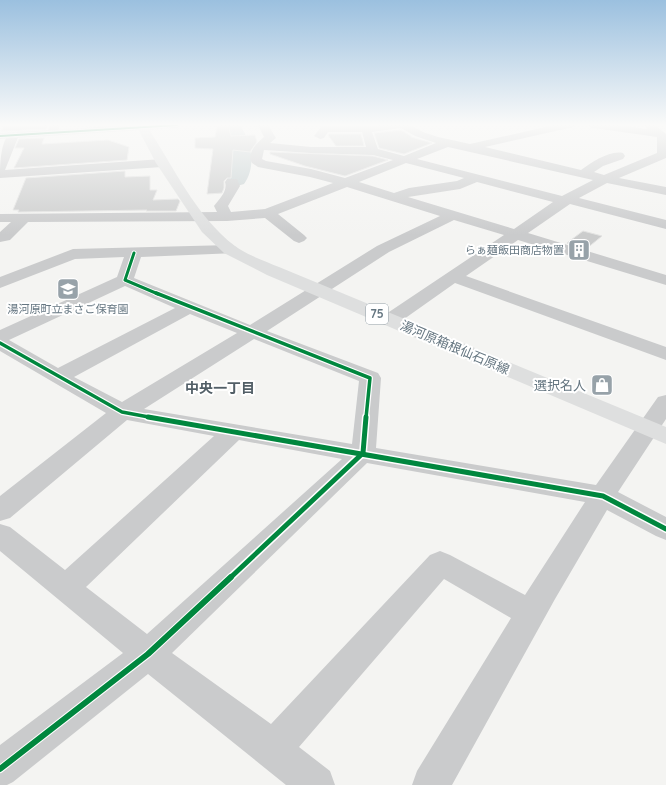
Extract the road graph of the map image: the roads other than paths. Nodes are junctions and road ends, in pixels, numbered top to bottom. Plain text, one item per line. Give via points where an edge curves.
1 (258, 162) edge
2 (400, 162) edge
3 (416, 162) edge
4 (531, 162) edge
5 (603, 162) edge
6 (648, 162) edge
7 (162, 163) joint
8 (0, 174) edge
9 (583, 174) junction
10 (475, 178) junction
11 (605, 179) junction
12 (232, 182) dead end
13 (345, 182) junction
14 (665, 190) edge
15 (395, 198) junction
16 (566, 200) junction
17 (268, 213) junction
18 (453, 215) junction
19 (198, 216) junction
20 (227, 217) junction
21 (0, 218) edge
22 (24, 218) junction
23 (666, 225) edge
24 (516, 235) junction
25 (0, 237) edge
26 (299, 238) dead end
27 (230, 250) junction
28 (134, 253) junction
29 (453, 277) junction
30 (125, 280) junction
31 (666, 280) edge
32 (0, 283) edge
33 (320, 290) junction
34 (190, 307) junction
35 (390, 320) junction
36 (252, 332) junction
37 (0, 337) edge
38 (0, 343) edge
39 (666, 354) edge
40 (58, 377) junction
41 (666, 402) edge
42 (122, 412) junction
43 (233, 432) junction
44 (657, 432) edge
45 (363, 453) junction
46 (603, 496) junction
47 (0, 511) edge
48 (666, 529) edge
49 (0, 535) edge
50 (66, 587) junction
51 (530, 613) junction
52 (148, 654) junction
53 (273, 749) junction
54 (0, 769) edge
55 (316, 785) edge
56 (431, 785) edge

1 - 13 street
2 - 13 street
3 - 10 street
4 - 9 street
5 - 9 street
6 - 11 street
7 - 8 street
7 - 19 main road, 湯河原箱根仙石原線 / 75
9 - 11 street
10 - 15 street via 460,185 409,192
10 - 16 street
11 - 14 street
11 - 16 street
12 - 20 street via 234,186 221,206
13 - 15 street
13 - 17 street
15 - 18 street
16 - 23 street
16 - 24 street
17 - 20 street
17 - 26 street
18 - 24 street
18 - 33 street via 383,249
19 - 20 street
19 - 22 street
19 - 27 main road, 湯河原箱根仙石原線 / 75 via 207,229
21 - 22 street
22 - 25 street via 6,237
24 - 29 street
24 - 31 street
27 - 28 street
27 - 33 main road, 湯河原箱根仙石原線 / 75
28 - 30 street
28 - 32 street via 73,254
29 - 35 street
29 - 39 street
30 - 34 street
30 - 37 street
33 - 35 main road, 湯河原箱根仙石原線 / 75
33 - 36 street
34 - 36 street
34 - 40 street
35 - 44 main road, 湯河原箱根仙石原線 / 75
36 - 42 street
36 - 45 street via 370,378
38 - 40 street
40 - 42 street
41 - 44 street
42 - 43 street
42 - 47 street
43 - 45 street
43 - 50 street
44 - 46 street
45 - 46 street
45 - 52 street
46 - 48 street
46 - 51 street
49 - 50 street
50 - 52 street
51 - 53 street via 440,563
51 - 56 street
52 - 53 street
52 - 54 street
53 - 55 street

